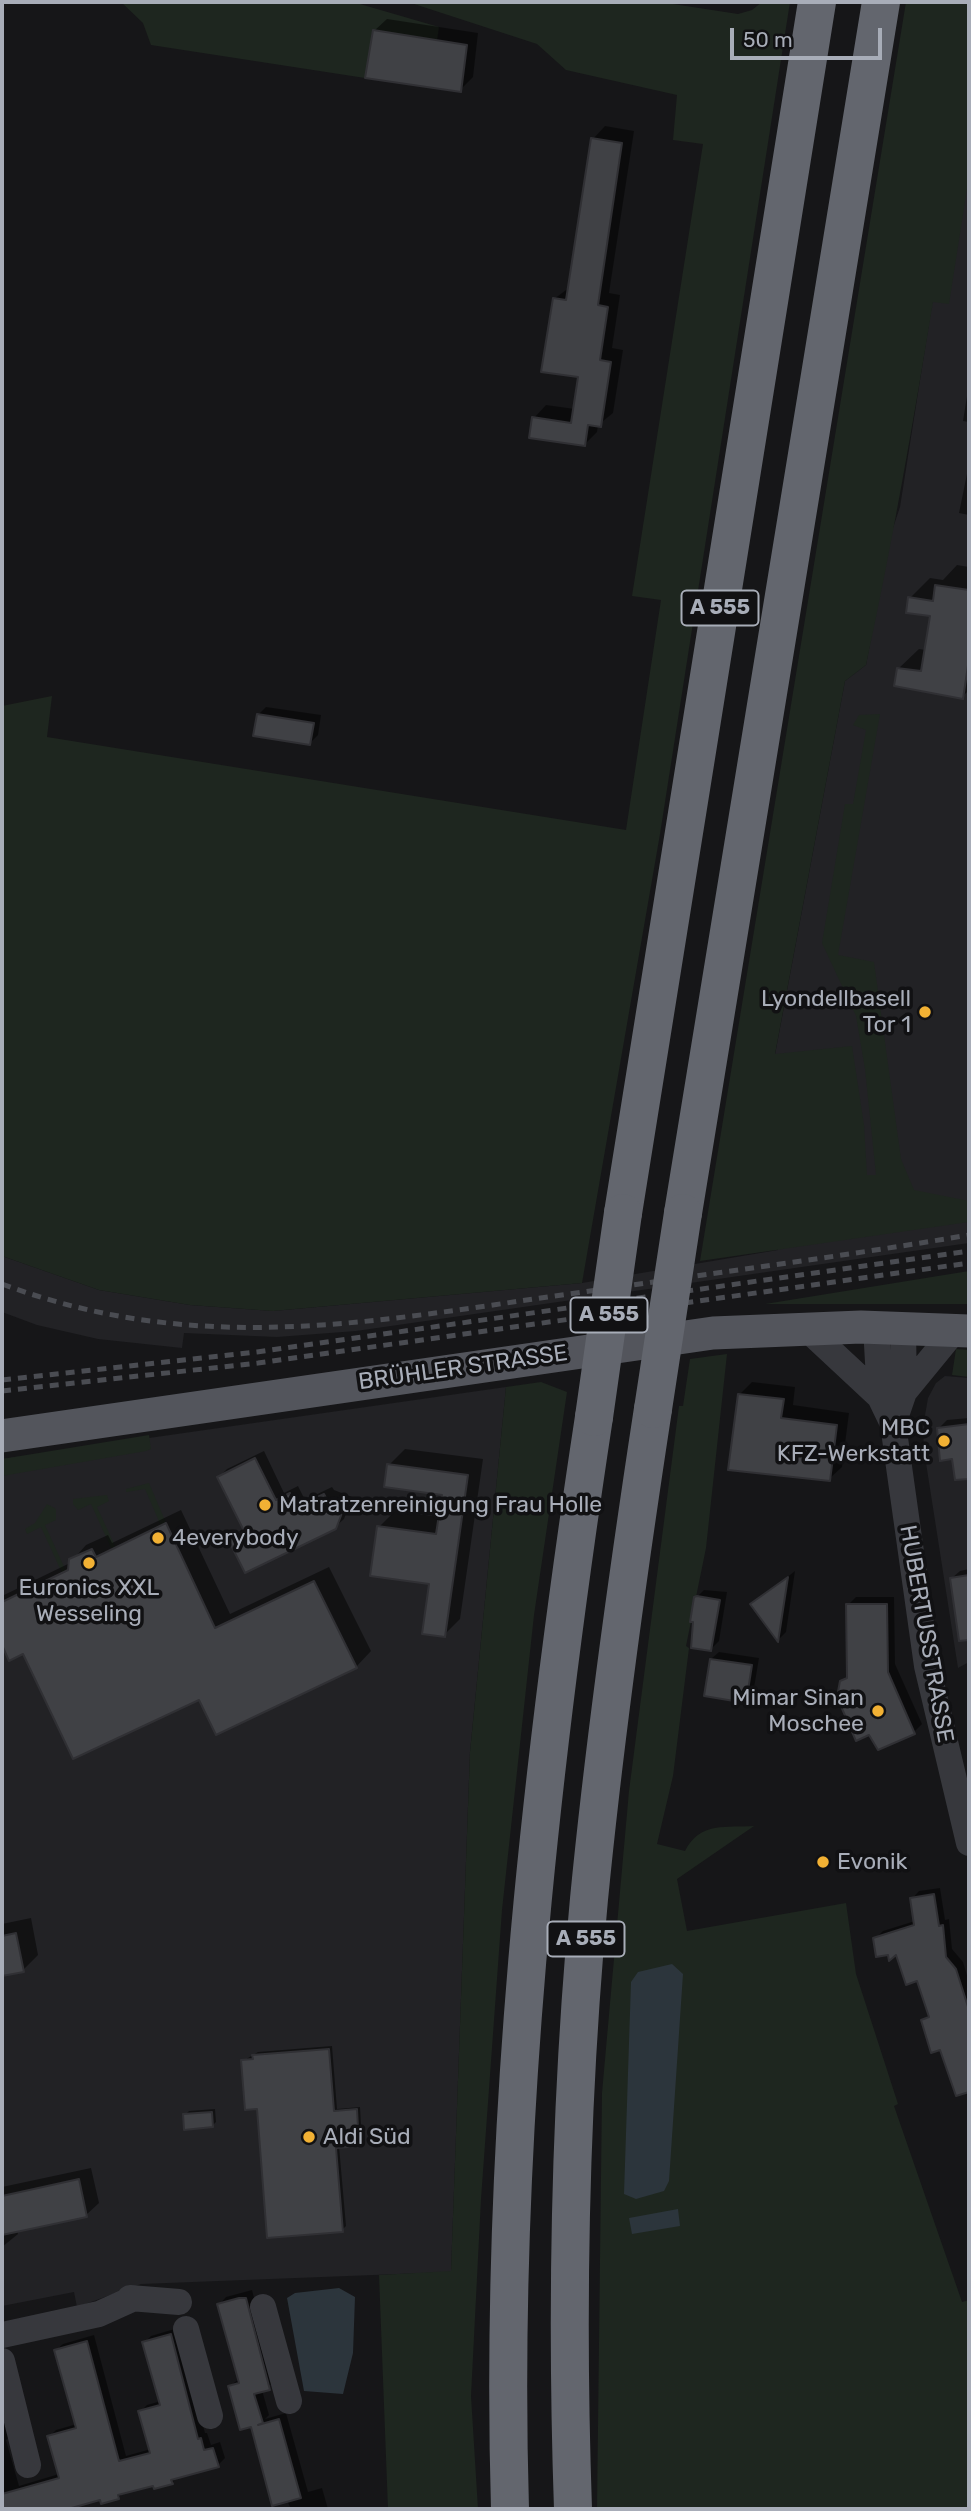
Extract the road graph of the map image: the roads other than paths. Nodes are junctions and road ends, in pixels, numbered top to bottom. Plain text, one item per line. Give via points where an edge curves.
1 (817, 2) edge
2 (881, 2) edge
3 (806, 1328) junction
4 (889, 1328) junction
5 (962, 1331) edge
6 (892, 1394) junction
7 (2, 1436) edge
8 (969, 1843) edge
9 (178, 2302) dead end
10 (263, 2307) dead end
11 (186, 2329) dead end
12 (2, 2335) edge
13 (2, 2361) edge
14 (289, 2401) dead end
15 (210, 2416) dead end
16 (28, 2465) dead end
17 (510, 2509) edge
18 (573, 2509) edge

1 - 17 highway, A 555, bridge via 623,1213 562,1628 530,1903 509,2236
2 - 18 highway, A 555, bridge via 618,1638 589,1900 577,2074 571,2241
3 - 4 main road, BRÜHLER STRASSE
3 - 6 street
3 - 7 main road, BRÜHLER STRASSE via 699,1335
4 - 5 main road, BRÜHLER STRASSE
4 - 6 street, HUBERTUSSTRASSE
5 - 6 street
6 - 8 street, HUBERTUSSTRASSE via 927,1666
9 - 12 street via 130,2299 99,2314
10 - 14 street
11 - 15 street
13 - 16 street

